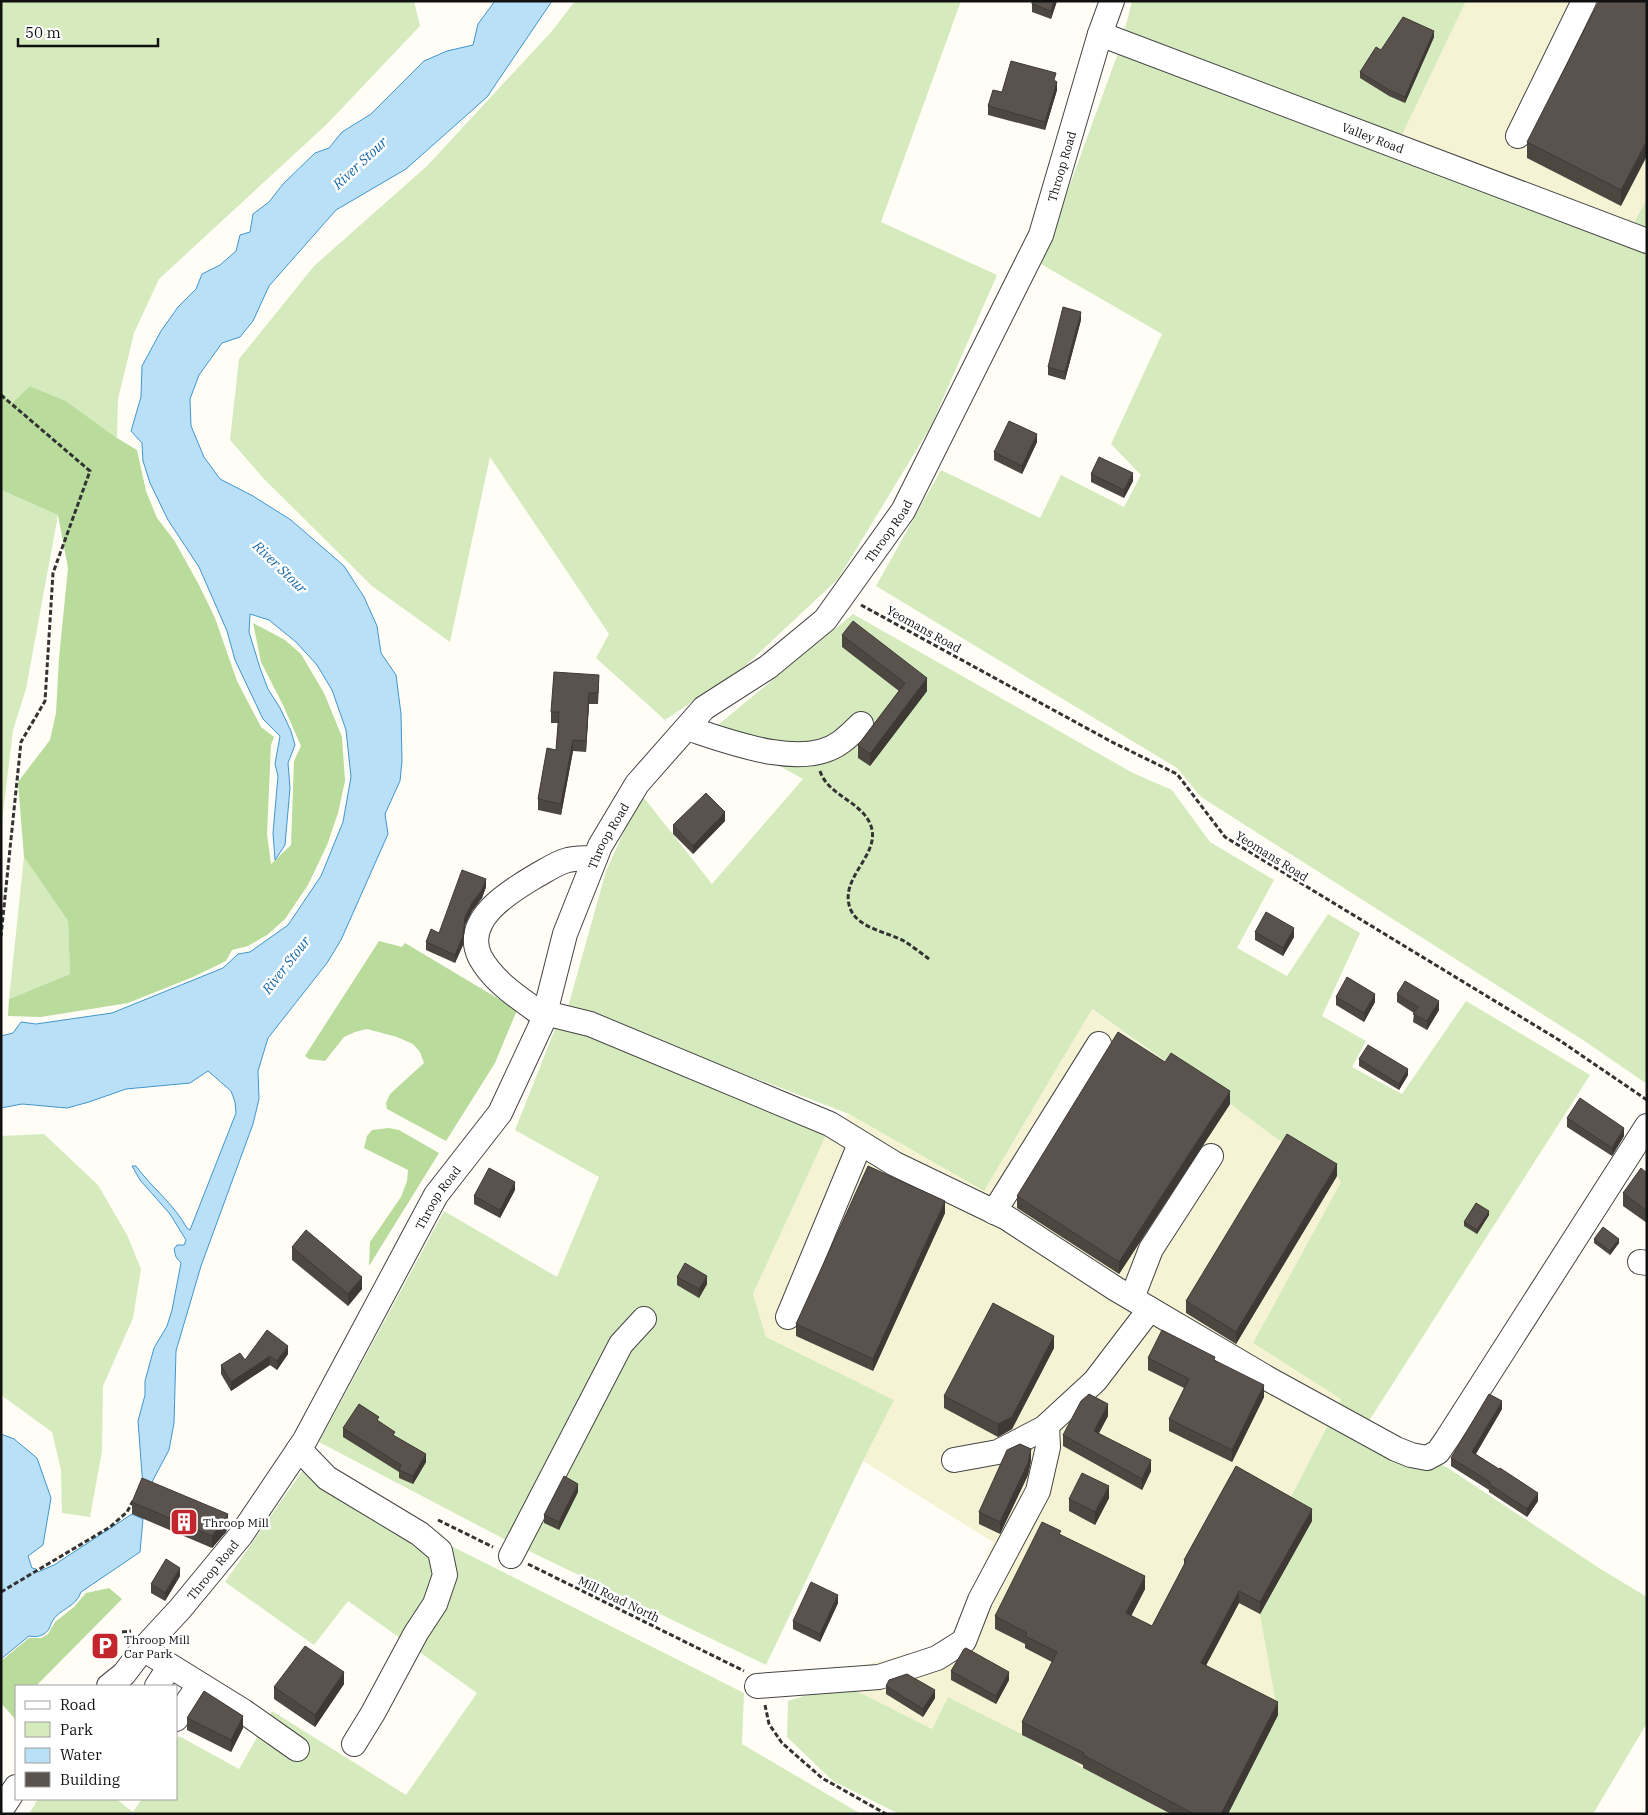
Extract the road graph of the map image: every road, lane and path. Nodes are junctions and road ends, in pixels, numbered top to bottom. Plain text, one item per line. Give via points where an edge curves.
1 (1112, 1) edge
2 (1584, 1) edge
3 (1100, 34) junction
4 (1518, 136) dead end
5 (1647, 241) edge
6 (1, 395) edge
7 (844, 595) junction
8 (861, 724) dead end
9 (686, 728) junction
10 (817, 753) junction
11 (595, 858) junction
12 (1, 936) edge
13 (929, 959) dead end
14 (545, 1014) junction
15 (1099, 1044) dead end
16 (1647, 1100) edge
17 (1647, 1126) edge
18 (860, 1144) junction
19 (1211, 1156) dead end
20 (994, 1212) junction
21 (1141, 1303) junction
22 (788, 1317) dead end
23 (644, 1319) dead end
24 (1047, 1426) junction
25 (299, 1449) junction
26 (954, 1460) dead end
27 (136, 1495) edge
28 (431, 1517) dead end
29 (511, 1556) junction
30 (1, 1592) edge
31 (142, 1649) junction
32 (164, 1676) edge
33 (110, 1685) edge
34 (199, 1685) junction
35 (757, 1686) junction
36 (178, 1716) edge
37 (354, 1744) dead end
38 (297, 1749) dead end
39 (15, 1789) edge
40 (1, 1810) edge
41 (886, 1814) edge

1 - 3 street, Throop Road
2 - 4 street
3 - 5 street, Valley Road
3 - 7 street, Throop Road via 1041,235 903,511
6 - 12 path via 90,471 53,574 45,701 21,742
7 - 9 street, Throop Road via 825,620 768,667 704,708
7 - 16 path, Yeomans Road via 1112,742 1177,774 1225,837 1559,1040
8 - 10 street via 840,743
9 - 10 street via 763,750 797,755
9 - 11 street, Throop Road via 637,784
10 - 13 path via 822,779 860,811 872,829 872,843 848,889 851,910 859,921 904,942
11 - 14 street, Throop Road via 565,934
11 - 14 street via 569,860 551,867 500,899 482,922 477,937 480,957 493,975 511,992
14 - 18 street via 590,1024 830,1124
14 - 25 street, Throop Road via 500,1113 436,1195
15 - 20 street
17 - 21 street via 1438,1452 1427,1458 1403,1452 1362,1431
18 - 20 street
18 - 22 street
19 - 21 street via 1150,1249
20 - 21 street
21 - 24 street via 1095,1381
23 - 29 street via 621,1344
24 - 26 street via 998,1452
24 - 35 street via 1048,1447 1038,1491 980,1600 964,1641 937,1658 879,1677
25 - 31 street, Throop Road via 241,1534 180,1609
25 - 37 street via 327,1478 420,1534 440,1550 445,1575 435,1604
27 - 30 path via 127,1512 110,1527
28 - 29 path, Mill Road North
29 - 35 path, Mill Road North via 748,1672
31 - 32 street
31 - 33 street, Throop Road via 124,1674
32 - 34 street
34 - 36 street
34 - 38 street
35 - 41 path, Mill Road North via 763,1694 769,1724 782,1743 822,1778
39 - 40 street

